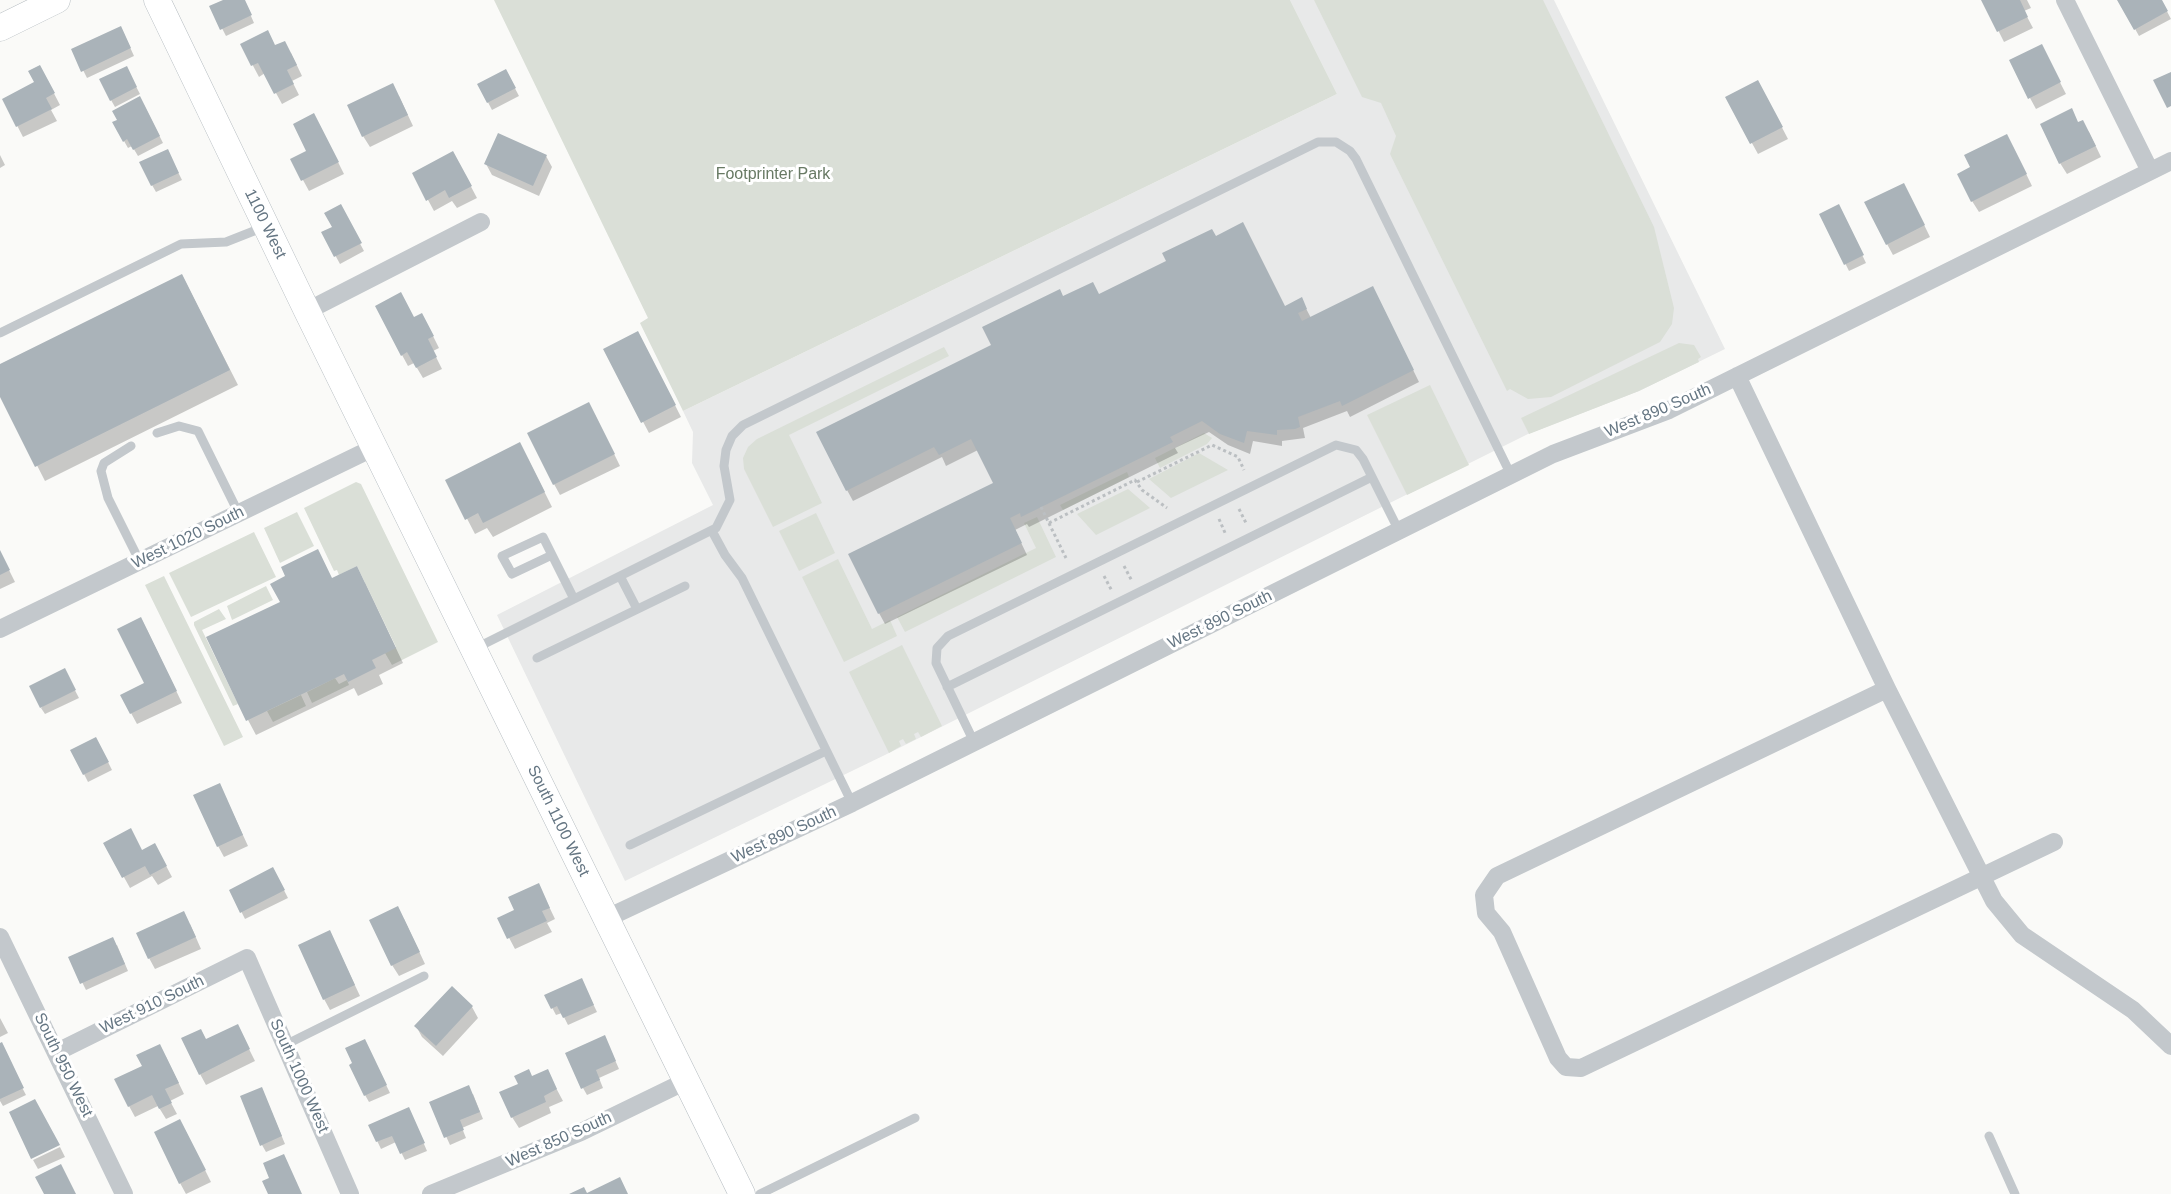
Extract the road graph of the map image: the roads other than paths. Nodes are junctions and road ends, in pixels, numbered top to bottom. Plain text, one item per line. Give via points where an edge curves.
1 (57, 0) edge
2 (157, 0) edge
3 (2065, 0) edge
4 (0, 28) edge
5 (2171, 161) edge
6 (2150, 171) junction
7 (481, 222) dead end
8 (266, 226) junction
9 (307, 311) junction
10 (0, 333) edge
11 (1737, 376) junction
12 (157, 433) dead end
13 (131, 446) dead end
14 (375, 447) junction
15 (1511, 475) junction
16 (1372, 477) junction
17 (239, 514) junction
18 (712, 531) junction
19 (1399, 531) junction
20 (552, 555) junction
21 (140, 562) junction
22 (620, 576) junction
23 (685, 586) dead end
24 (574, 599) junction
25 (637, 609) junction
26 (0, 629) edge
27 (474, 649) junction
28 (537, 658) dead end
29 (947, 687) junction
30 (1887, 689) junction
31 (974, 742) junction
32 (826, 751) junction
33 (852, 802) junction
34 (2054, 842) dead end
35 (630, 845) dead end
36 (1982, 877) junction
37 (606, 919) junction
38 (0, 937) edge
39 (247, 958) joint
40 (424, 976) dead end
41 (285, 1045) junction
42 (2171, 1046) edge
43 (57, 1052) junction
44 (686, 1081) junction
45 (915, 1118) dead end
46 (1989, 1136) dead end
47 (124, 1194) edge
48 (350, 1194) edge
49 (431, 1194) edge
50 (742, 1194) edge
51 (760, 1194) edge
52 (2015, 1194) edge

1 - 4 street
2 - 8 street, 1100 West
3 - 6 street
5 - 6 street, West 890 South
6 - 11 street, West 890 South
7 - 9 street
8 - 9 street, 1100 West
8 - 10 lane via 225,242 181,244
9 - 14 street, 1100 West
11 - 15 street, West 890 South via 1669,410 1553,454
11 - 30 street
12 - 17 lane via 179,426 198,431
13 - 21 lane via 104,463 101,471 108,498
14 - 17 street, West 1020 South
14 - 27 street, South 1100 West
15 - 18 lane via 1356,159 1343,146 1327,141 1297,151 743,425 726,450 724,466 730,500
15 - 19 street, West 890 South
16 - 19 lane
16 - 29 lane
16 - 29 lane via 1356,450 1336,445 1077,572 941,642 936,663
17 - 21 street, West 1020 South
18 - 22 lane
18 - 32 lane via 742,578
19 - 31 street, West 890 South
20 - 20 lane via 543,537 502,556 512,573
20 - 24 lane
21 - 26 street, West 1020 South
22 - 24 lane
22 - 25 lane
23 - 25 lane
24 - 27 lane
25 - 28 lane
27 - 37 street, South 1100 West
29 - 31 lane
30 - 36 street
30 - 36 street via 1497,876 1484,895 1486,914 1502,932 1558,1058 1566,1066 1581,1068
31 - 33 street, West 890 South
32 - 33 lane
32 - 35 lane
33 - 37 street, West 890 South
34 - 36 street
36 - 42 street via 1994,901 2022,935 2133,1010
37 - 44 street, South 1100 West
38 - 43 street, South 950 West
39 - 41 street, South 1000 West
39 - 43 street, West 910 South
40 - 41 lane
41 - 48 street, South 1000 West
43 - 47 street, South 950 West
44 - 49 street, West 850 South via 581,1132
44 - 50 street, South 1100 West
45 - 51 lane
46 - 52 lane

